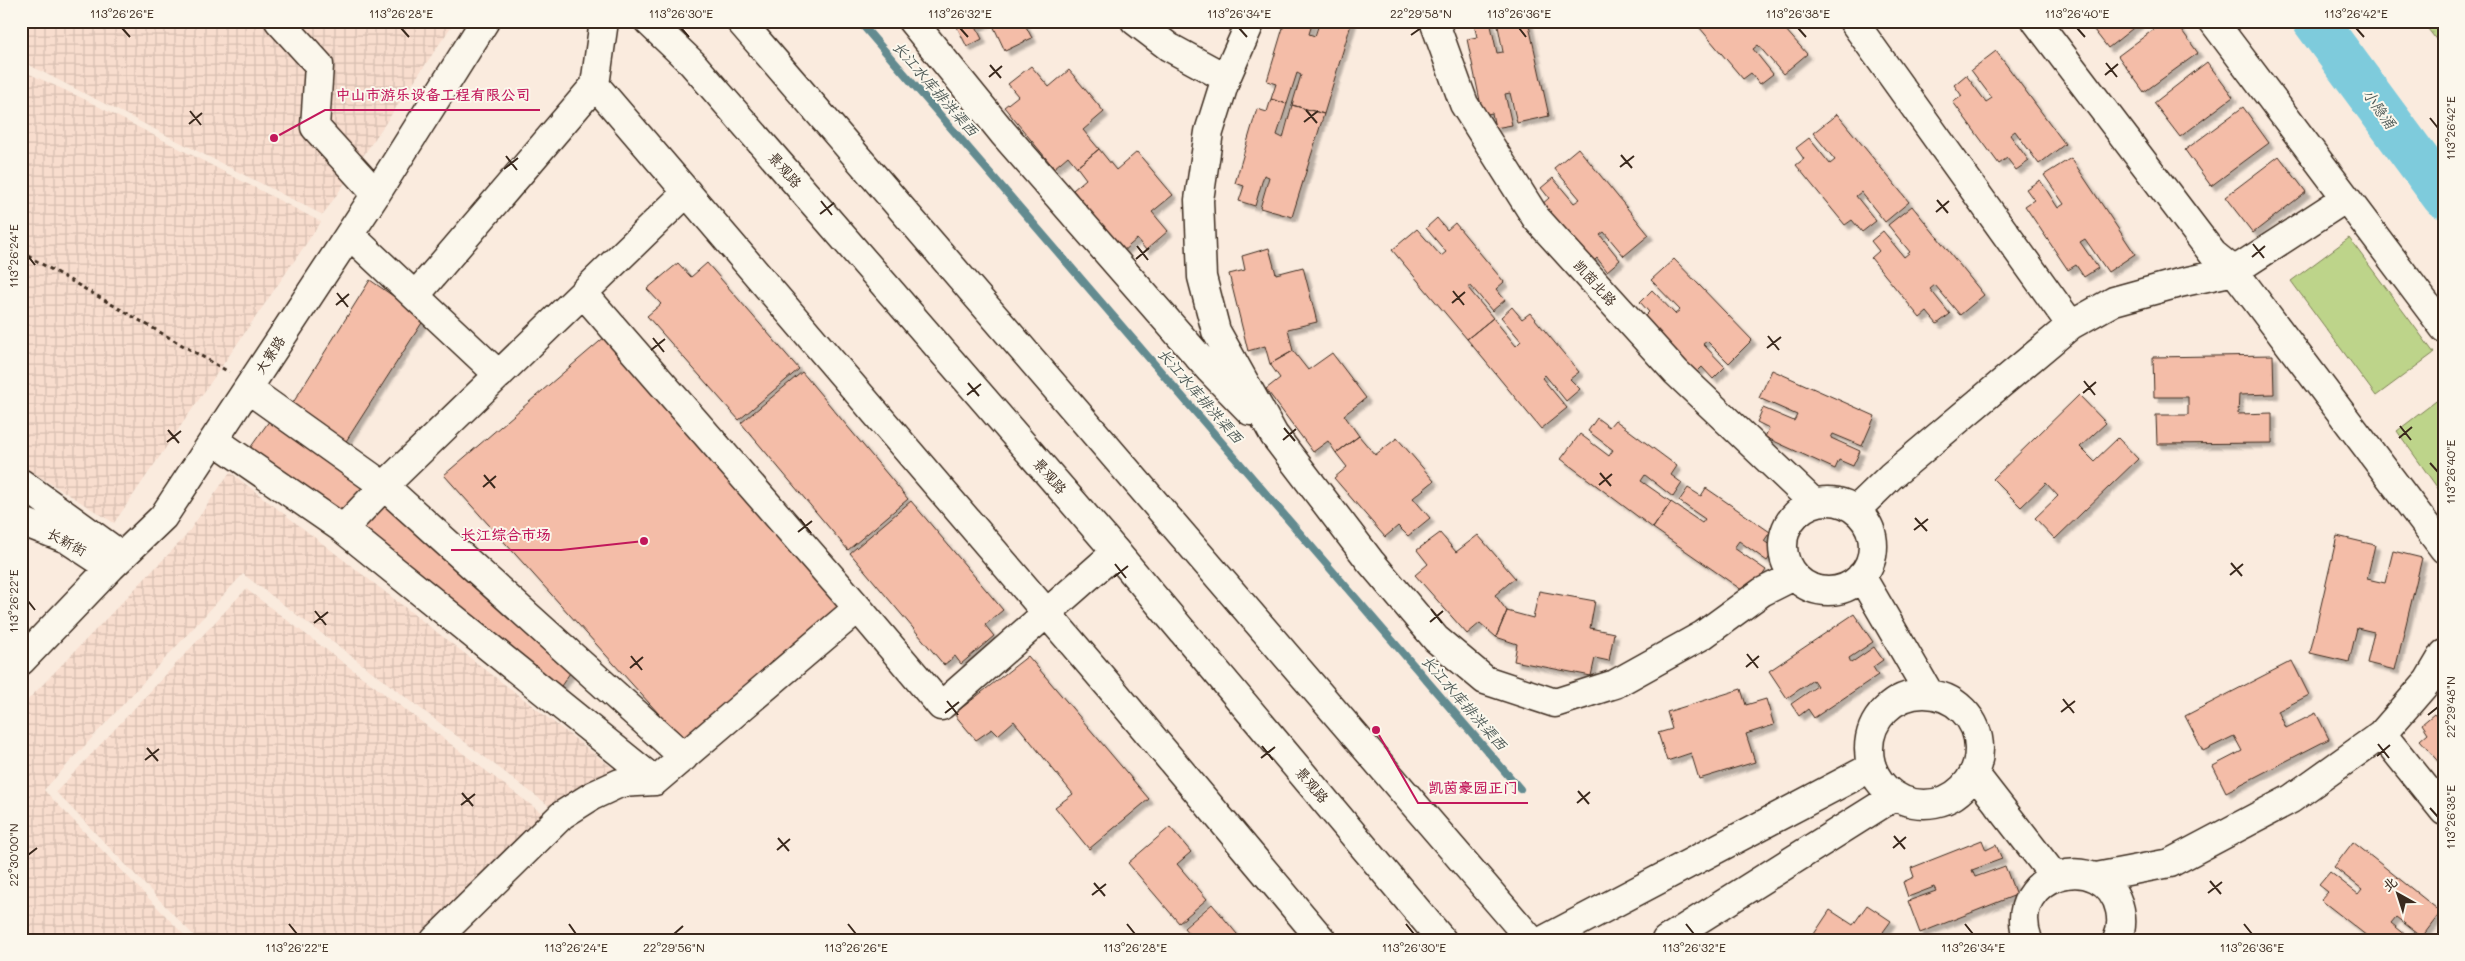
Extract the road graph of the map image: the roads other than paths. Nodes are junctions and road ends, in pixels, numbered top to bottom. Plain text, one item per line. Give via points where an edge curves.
1 (279, 21) edge
2 (485, 21) edge
3 (604, 21) edge
4 (648, 21) edge
5 (740, 21) edge
6 (912, 21) edge
7 (1135, 21) edge
8 (1251, 21) edge
9 (1434, 21) edge
10 (1853, 21) edge
11 (2036, 21) edge
12 (2213, 21) edge
13 (1226, 78) junction
14 (595, 84) junction
15 (687, 192) junction
16 (376, 194) junction
17 (2346, 198) junction
18 (350, 235) junction
19 (2234, 271) junction
20 (583, 293) junction
21 (415, 296) junction
22 (2071, 325) junction
23 (2444, 328) edge
24 (499, 375) junction
25 (248, 389) junction
26 (1274, 435) junction
27 (214, 440) junction
28 (21, 483) edge
29 (384, 486) junction
30 (1814, 503) junction
31 (1856, 510) junction
32 (21, 521) edge
33 (343, 530) junction
34 (2444, 549) edge
35 (1116, 552) junction
36 (116, 562) junction
37 (1794, 576) junction
38 (1861, 576) junction
39 (858, 608) junction
40 (1047, 613) junction
41 (2444, 654) edge
42 (21, 662) edge
43 (1929, 693) junction
44 (2382, 734) junction
45 (684, 757) junction
46 (1872, 767) junction
47 (1974, 773) junction
48 (655, 781) junction
49 (1896, 796) junction
50 (2444, 811) edge
51 (2054, 876) junction
52 (2096, 878) junction
53 (435, 940) edge
54 (1322, 940) edge
55 (1442, 940) edge
56 (1531, 940) edge
57 (1544, 940) edge
58 (1666, 940) edge
59 (2028, 940) edge
60 (2117, 940) edge

1 - 16 street via 319,65 315,127
2 - 16 street, 大寮路
3 - 14 street
4 - 35 street, 景观路 via 692,63
5 - 56 street
6 - 26 street via 1003,133 1154,306 1210,370
7 - 13 street via 1169,47
8 - 13 street
9 - 30 street, 凯茵北路 via 1464,104 1536,218 1676,372
10 - 22 street
11 - 19 street via 2213,254
12 - 17 street
13 - 26 street via 1209,132 1199,200 1202,277 1216,331
14 - 15 street
14 - 21 street
15 - 20 street
15 - 40 street
16 - 18 street, 大寮路
17 - 19 street
17 - 23 street
18 - 21 street
18 - 25 street, 大寮路
19 - 22 street via 2114,301
19 - 34 street
20 - 24 street
20 - 39 street
21 - 24 street
22 - 31 street via 1891,476
24 - 29 street
25 - 27 street, 大寮路
25 - 29 street
26 - 37 street via 1370,561 1436,639 1485,680 1556,704 1615,684 1703,635 1762,592
27 - 33 street
27 - 36 street, 大寮路 via 163,517
28 - 36 street
29 - 33 street
29 - 45 street
30 - 31 street via 1836,502
30 - 37 street via 1800,510 1784,534 1786,564
31 - 38 street via 1866,521 1873,549
32 - 36 street, 长新街
33 - 48 street
35 - 40 street
35 - 55 street, 景观路
36 - 42 street, 大寮路
37 - 38 street via 1813,588 1835,590
38 - 43 street
39 - 40 street via 941,706
39 - 45 street
40 - 54 street
41 - 44 street via 2428,681
43 - 46 street via 1895,702 1881,714 1872,731 1869,749
43 - 47 street via 1947,698 1962,708 1973,722 1979,738 1979,756
44 - 50 street
44 - 52 street via 2291,799 2170,863
45 - 48 street
46 - 49 street via 1881,784
46 - 57 street
47 - 49 street via 1964,788 1932,804 1913,803
47 - 51 street
48 - 53 street via 620,783 562,815
49 - 58 street
51 - 52 street via 2069,872
51 - 59 street via 2029,898 2024,914
52 - 60 street via 2111,890 2118,903 2122,918

